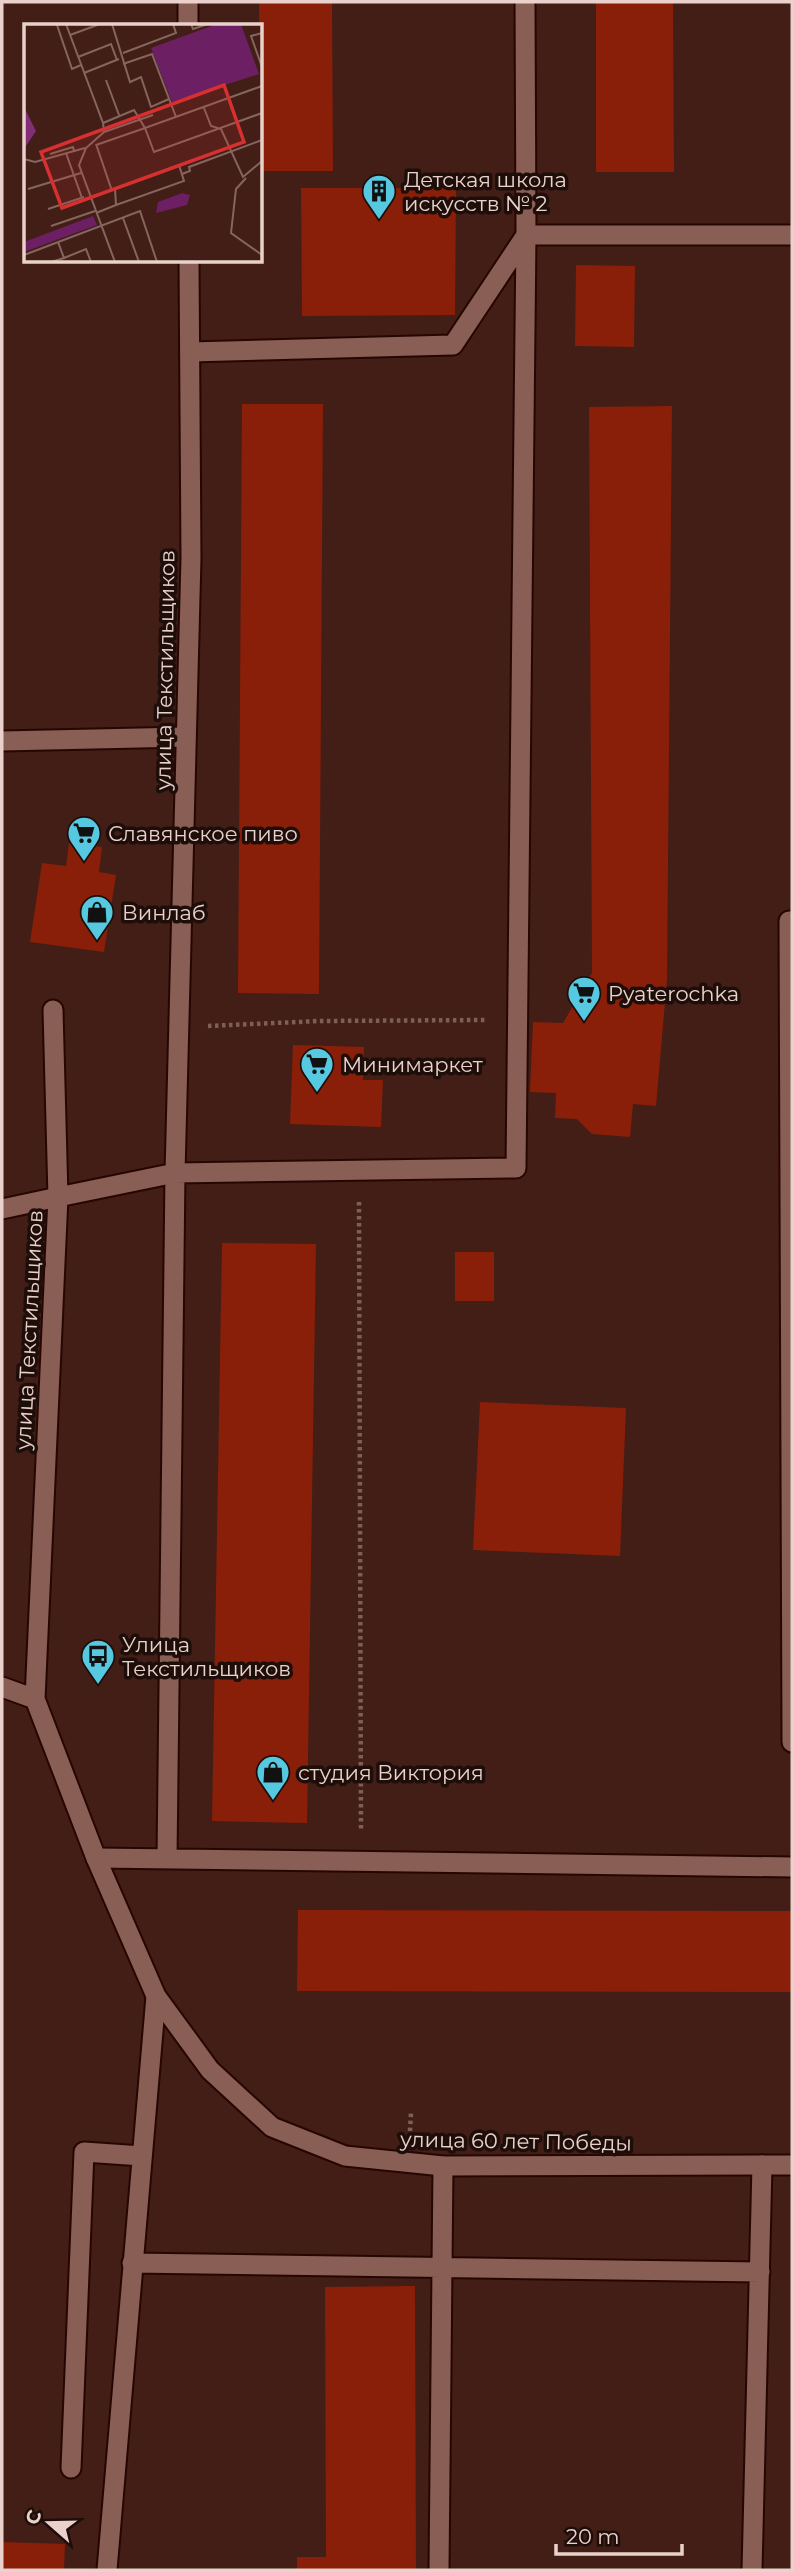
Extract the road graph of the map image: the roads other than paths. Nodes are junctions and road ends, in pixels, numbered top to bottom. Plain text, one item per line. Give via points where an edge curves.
1 (188, 2) edge
2 (525, 2) edge
3 (188, 24) edge
4 (792, 234) edge
5 (526, 235) junction
6 (189, 262) edge
7 (190, 352) junction
8 (186, 737) junction
9 (2, 741) edge
10 (792, 921) edge
11 (53, 1010) dead end
12 (175, 1173) junction
13 (58, 1197) junction
14 (2, 1209) edge
15 (2, 1687) edge
16 (35, 1699) junction
17 (792, 1742) edge
18 (96, 1858) junction
19 (167, 1859) junction
20 (792, 1867) edge
21 (156, 1996) junction
22 (142, 2156) junction
23 (762, 2165) junction
24 (792, 2165) edge
25 (443, 2166) junction
26 (132, 2263) junction
27 (442, 2269) junction
28 (760, 2272) junction
29 (71, 2468) dead end
30 (107, 2570) edge
31 (439, 2570) edge
32 (752, 2570) edge

1 - 3 street
2 - 5 street
4 - 5 street
5 - 7 street via 453,345
5 - 12 street via 516,1168
6 - 7 street, улица Текстильщиков
7 - 8 street, улица Текстильщиков
8 - 9 street
8 - 12 street, улица Текстильщиков
10 - 17 street
11 - 13 street
12 - 13 street, улица Текстильщиков
12 - 19 street
13 - 14 street
13 - 16 street, улица Текстильщиков
15 - 16 street
16 - 18 street, улица 60 лет Победы
18 - 19 street
18 - 21 street, улица 60 лет Победы
19 - 20 street
21 - 22 street
21 - 25 street, улица 60 лет Победы via 210,2070 272,2127 345,2156
22 - 26 street
22 - 29 street via 84,2152
23 - 24 street, улица 60 лет Победы
23 - 25 street, улица 60 лет Победы
23 - 28 street
25 - 27 street
26 - 27 street
26 - 30 street
27 - 28 street
27 - 31 street
28 - 32 street

